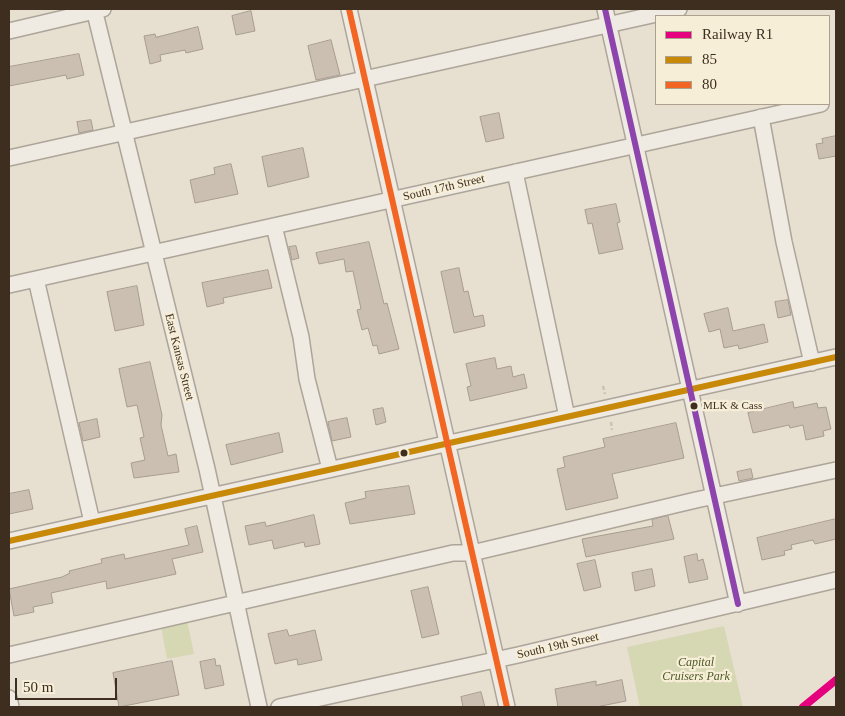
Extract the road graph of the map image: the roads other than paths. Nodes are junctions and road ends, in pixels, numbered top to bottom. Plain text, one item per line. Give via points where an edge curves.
1 (97, 9) edge
2 (349, 9) edge
3 (679, 9) edge
4 (606, 16) edge
5 (9, 31) edge
6 (365, 79) junction
7 (816, 105) edge
8 (761, 117) junction
9 (124, 133) junction
10 (635, 145) junction
11 (9, 158) edge
12 (515, 172) junction
13 (392, 199) junction
14 (274, 226) junction
15 (152, 253) junction
16 (36, 279) junction
17 (9, 285) edge
18 (836, 358) edge
19 (812, 363) junction
20 (690, 389) junction
21 (567, 417) junction
22 (447, 443) junction
23 (330, 469) junction
24 (836, 470) edge
25 (212, 496) junction
26 (714, 497) junction
27 (92, 522) junction
28 (9, 541) edge
29 (472, 553) junction
30 (836, 580) edge
31 (237, 604) junction
32 (738, 604) junction
33 (9, 655) edge
34 (497, 660) junction
35 (9, 698) edge
36 (11, 707) edge
37 (258, 707) edge
38 (279, 707) edge
39 (507, 707) edge

1 - 5 street
1 - 9 street, East Kansas Street
2 - 6 street
3 - 4 street
4 - 6 street
4 - 10 street
6 - 9 street
6 - 13 street
7 - 8 street, South 17th Street
8 - 10 street, South 17th Street
8 - 19 street via 784,242
9 - 11 street
9 - 15 street, East Kansas Street
10 - 12 street, South 17th Street
10 - 20 street
12 - 13 street, South 17th Street
12 - 21 street
13 - 14 street, South 17th Street
13 - 22 street
14 - 15 street, South 17th Street
14 - 23 street
15 - 16 street, South 17th Street
15 - 25 street, East Kansas Street
16 - 17 street, South 17th Street
16 - 27 street
18 - 19 street
19 - 20 street
20 - 21 street
20 - 26 street
21 - 22 street
22 - 23 street
22 - 29 street
23 - 25 street
24 - 26 street
25 - 27 street
25 - 31 street, East Kansas Street
26 - 29 street
26 - 32 street
27 - 28 street
29 - 31 street via 453,553
29 - 34 street
30 - 32 street, South 19th Street
31 - 33 street
31 - 37 street, East Kansas Street
32 - 34 street, South 19th Street
34 - 38 street, South 19th Street
34 - 39 street
35 - 36 street

